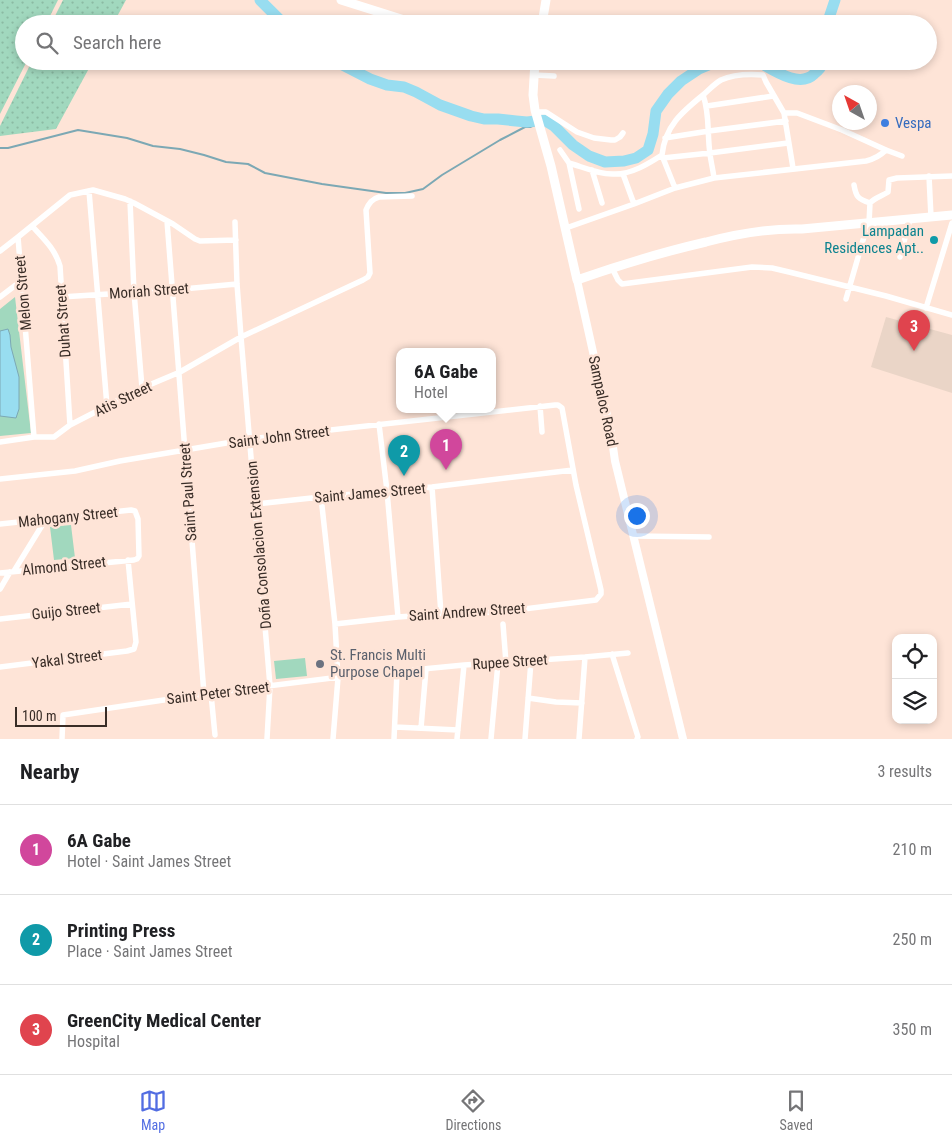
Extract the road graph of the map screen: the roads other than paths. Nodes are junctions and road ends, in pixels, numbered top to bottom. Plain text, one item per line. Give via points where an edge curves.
1 (341, 0) edge
2 (546, 0) edge
3 (388, 15) edge
4 (544, 15) edge
5 (534, 70) edge
6 (534, 75) junction
7 (554, 76) dead end
8 (703, 95) junction
9 (773, 96) junction
10 (707, 106) junction
11 (536, 113) junction
12 (784, 113) junction
13 (786, 122) junction
14 (709, 131) junction
15 (623, 133) dead end
16 (665, 138) junction
17 (788, 143) junction
18 (560, 150) dead end
19 (886, 150) junction
20 (710, 153) junction
21 (663, 156) junction
22 (902, 156) dead end
23 (569, 163) junction
24 (792, 168) junction
25 (592, 170) junction
26 (623, 174) junction
27 (929, 176) junction
28 (952, 176) edge
29 (714, 178) junction
30 (854, 185) dead end
31 (674, 188) junction
32 (89, 191) junction
33 (412, 196) dead end
34 (130, 201) junction
35 (602, 203) dead end
36 (870, 203) junction
37 (634, 204) junction
38 (579, 209) dead end
39 (952, 215) edge
40 (931, 217) junction
41 (910, 219) junction
42 (167, 220) junction
43 (235, 222) dead end
44 (869, 223) junction
45 (952, 223) edge
46 (32, 226) junction
47 (566, 228) junction
48 (18, 237) junction
49 (236, 240) junction
50 (0, 251) edge
51 (900, 257) dead end
52 (612, 268) junction
53 (577, 280) junction
54 (21, 281) junction
55 (237, 284) junction
56 (848, 287) junction
57 (172, 290) junction
58 (134, 292) junction
59 (98, 295) junction
60 (0, 297) edge
61 (61, 297) junction
62 (846, 299) dead end
63 (926, 308) junction
64 (952, 315) edge
65 (241, 337) junction
66 (180, 372) junction
67 (142, 388) junction
68 (107, 406) junction
69 (540, 406) junction
70 (496, 411) edge
71 (477, 413) edge
72 (379, 424) junction
73 (70, 425) junction
74 (542, 432) dead end
75 (34, 437) junction
76 (250, 439) junction
77 (0, 442) edge
78 (185, 450) junction
79 (573, 470) junction
80 (0, 479) edge
81 (432, 487) junction
82 (387, 491) junction
83 (321, 497) junction
84 (256, 504) junction
85 (46, 519) junction
86 (0, 524) edge
87 (634, 536) junction
88 (709, 537) dead end
89 (128, 560) junction
90 (12, 572) junction
91 (0, 573) edge
92 (0, 589) edge
93 (132, 604) junction
94 (441, 614) junction
95 (398, 617) junction
96 (0, 619) edge
97 (335, 624) junction
98 (503, 624) dead end
99 (628, 653) dead end
100 (612, 654) junction
101 (585, 657) junction
102 (531, 661) junction
103 (498, 663) junction
104 (506, 663) junction
105 (464, 665) junction
106 (0, 667) edge
107 (426, 669) junction
108 (372, 673) dead end
109 (338, 678) junction
110 (270, 686) junction
111 (208, 694) junction
112 (528, 698) junction
113 (582, 703) junction
114 (396, 727) junction
115 (421, 728) junction
116 (458, 730) junction
117 (215, 735) dead end
118 (62, 739) edge
119 (267, 739) edge
120 (333, 739) edge
121 (394, 739) edge
122 (457, 739) edge
123 (491, 739) edge
124 (525, 739) edge
125 (579, 739) edge
126 (637, 739) edge
127 (682, 739) edge

1 - 3 main road
2 - 4 main road
5 - 6 main road, Sampaloc Road
6 - 7 street
6 - 11 main road, Sampaloc Road
8 - 9 street via 722,80 750,74 764,75
8 - 10 street
8 - 16 street via 677,118
9 - 10 street
9 - 12 street
10 - 14 street
11 - 15 street via 546,112 577,132 594,138 615,140
11 - 47 main road, Sampaloc Road
12 - 13 street
12 - 19 street via 797,113
13 - 14 street
13 - 17 street
14 - 16 street
14 - 20 street
16 - 21 street
17 - 20 street
17 - 24 street
18 - 23 street
19 - 22 street
19 - 24 street via 874,160
20 - 21 street
20 - 29 street
21 - 26 street
21 - 31 street
23 - 25 street
23 - 38 street
24 - 29 street
25 - 26 street
25 - 35 street
26 - 37 street
27 - 28 street
27 - 36 street via 889,180 888,192
27 - 40 street
29 - 31 street
30 - 36 street via 857,197
31 - 37 street
32 - 34 street, Melon Street
32 - 46 street, Melon Street via 70,195
32 - 59 street
33 - 65 street, Atis Street via 379,197 370,202 366,210 368,277
34 - 42 street, Melon Street
34 - 58 street
36 - 44 street
37 - 47 street
39 - 40 main road
40 - 41 main road
41 - 44 main road
41 - 51 street
42 - 49 street, Melon Street via 200,241
42 - 57 street, Saint Paul Street
43 - 49 street, Doña Consolacion Extension
44 - 52 main road via 784,228 732,236 677,248
44 - 56 street
45 - 63 street
46 - 48 street, Melon Street
46 - 61 street, Duhat Street via 57,256
47 - 53 main road, Sampaloc Road
48 - 50 street
48 - 54 street, Melon Street
49 - 55 street, Doña Consolacion Extension
52 - 53 main road
52 - 56 street via 622,284 763,267
53 - 87 street, Sampaloc Road
54 - 60 street
54 - 75 street, Melon Street
55 - 57 street, Moriah Street
55 - 65 street, Doña Consolacion Extension
56 - 62 street
56 - 63 street
57 - 58 street, Moriah Street
57 - 66 street, Saint Paul Street
58 - 59 street, Moriah Street
58 - 67 street
59 - 61 street, Moriah Street
59 - 68 street
61 - 73 street, Duhat Street
63 - 64 street
65 - 66 street, Atis Street
65 - 76 street, Doña Consolacion Extension
66 - 67 street, Atis Street
66 - 78 street, Saint Paul Street
67 - 68 street, Atis Street
68 - 73 street, Atis Street
69 - 70 street, Saint John Street
69 - 74 street
69 - 79 street, Saint John Street via 555,405 563,410
71 - 72 street, Saint John Street
72 - 76 street, Saint John Street
72 - 82 street
73 - 75 street, Atis Street via 54,437
75 - 77 street, Atis Street
76 - 78 street, Saint John Street
76 - 84 street, Doña Consolacion Extension
78 - 80 street, Saint John Street via 75,471
78 - 111 street, Saint Paul Street
79 - 81 street, Saint James Street
79 - 94 street, Saint Andrew Street via 602,590 598,598 500,612
81 - 82 street, Saint James Street
81 - 94 street
82 - 83 street, Saint James Street
82 - 95 street
83 - 84 street, Saint James Street
83 - 97 street
84 - 110 street, Doña Consolacion Extension
85 - 86 street, Mahogany Street
85 - 89 street, Mahogany Street via 131,510 138,520 139,556
85 - 90 street
87 - 88 street
87 - 127 street, Sampaloc Road
89 - 90 street, Almond Street
89 - 93 street
90 - 91 street, Almond Street
90 - 92 street
93 - 96 street, Guijo Street
93 - 106 street, Yakal Street via 134,649
94 - 95 street, Saint Andrew Street
95 - 97 street, Saint Andrew Street
97 - 109 street
98 - 104 street
99 - 100 street, Rupee Street
100 - 101 street, Rupee Street
100 - 126 street
101 - 102 street, Rupee Street
101 - 113 street
102 - 104 street, Rupee Street
102 - 112 street
103 - 104 street, Rupee Street
103 - 105 street, Rupee Street
103 - 123 street
105 - 107 street, Rupee Street
105 - 116 street
107 - 114 street, Rupee Street via 395,672
107 - 115 street
108 - 109 street, Saint Peter Street
109 - 110 street, Saint Peter Street
109 - 120 street
110 - 111 street, Saint Peter Street
110 - 119 street, Doña Consolacion Extension
111 - 117 street, Saint Paul Street
111 - 118 street, Saint Peter Street via 63,715
112 - 113 street
112 - 124 street
113 - 125 street
114 - 115 street
114 - 121 street
115 - 116 street
116 - 122 street

